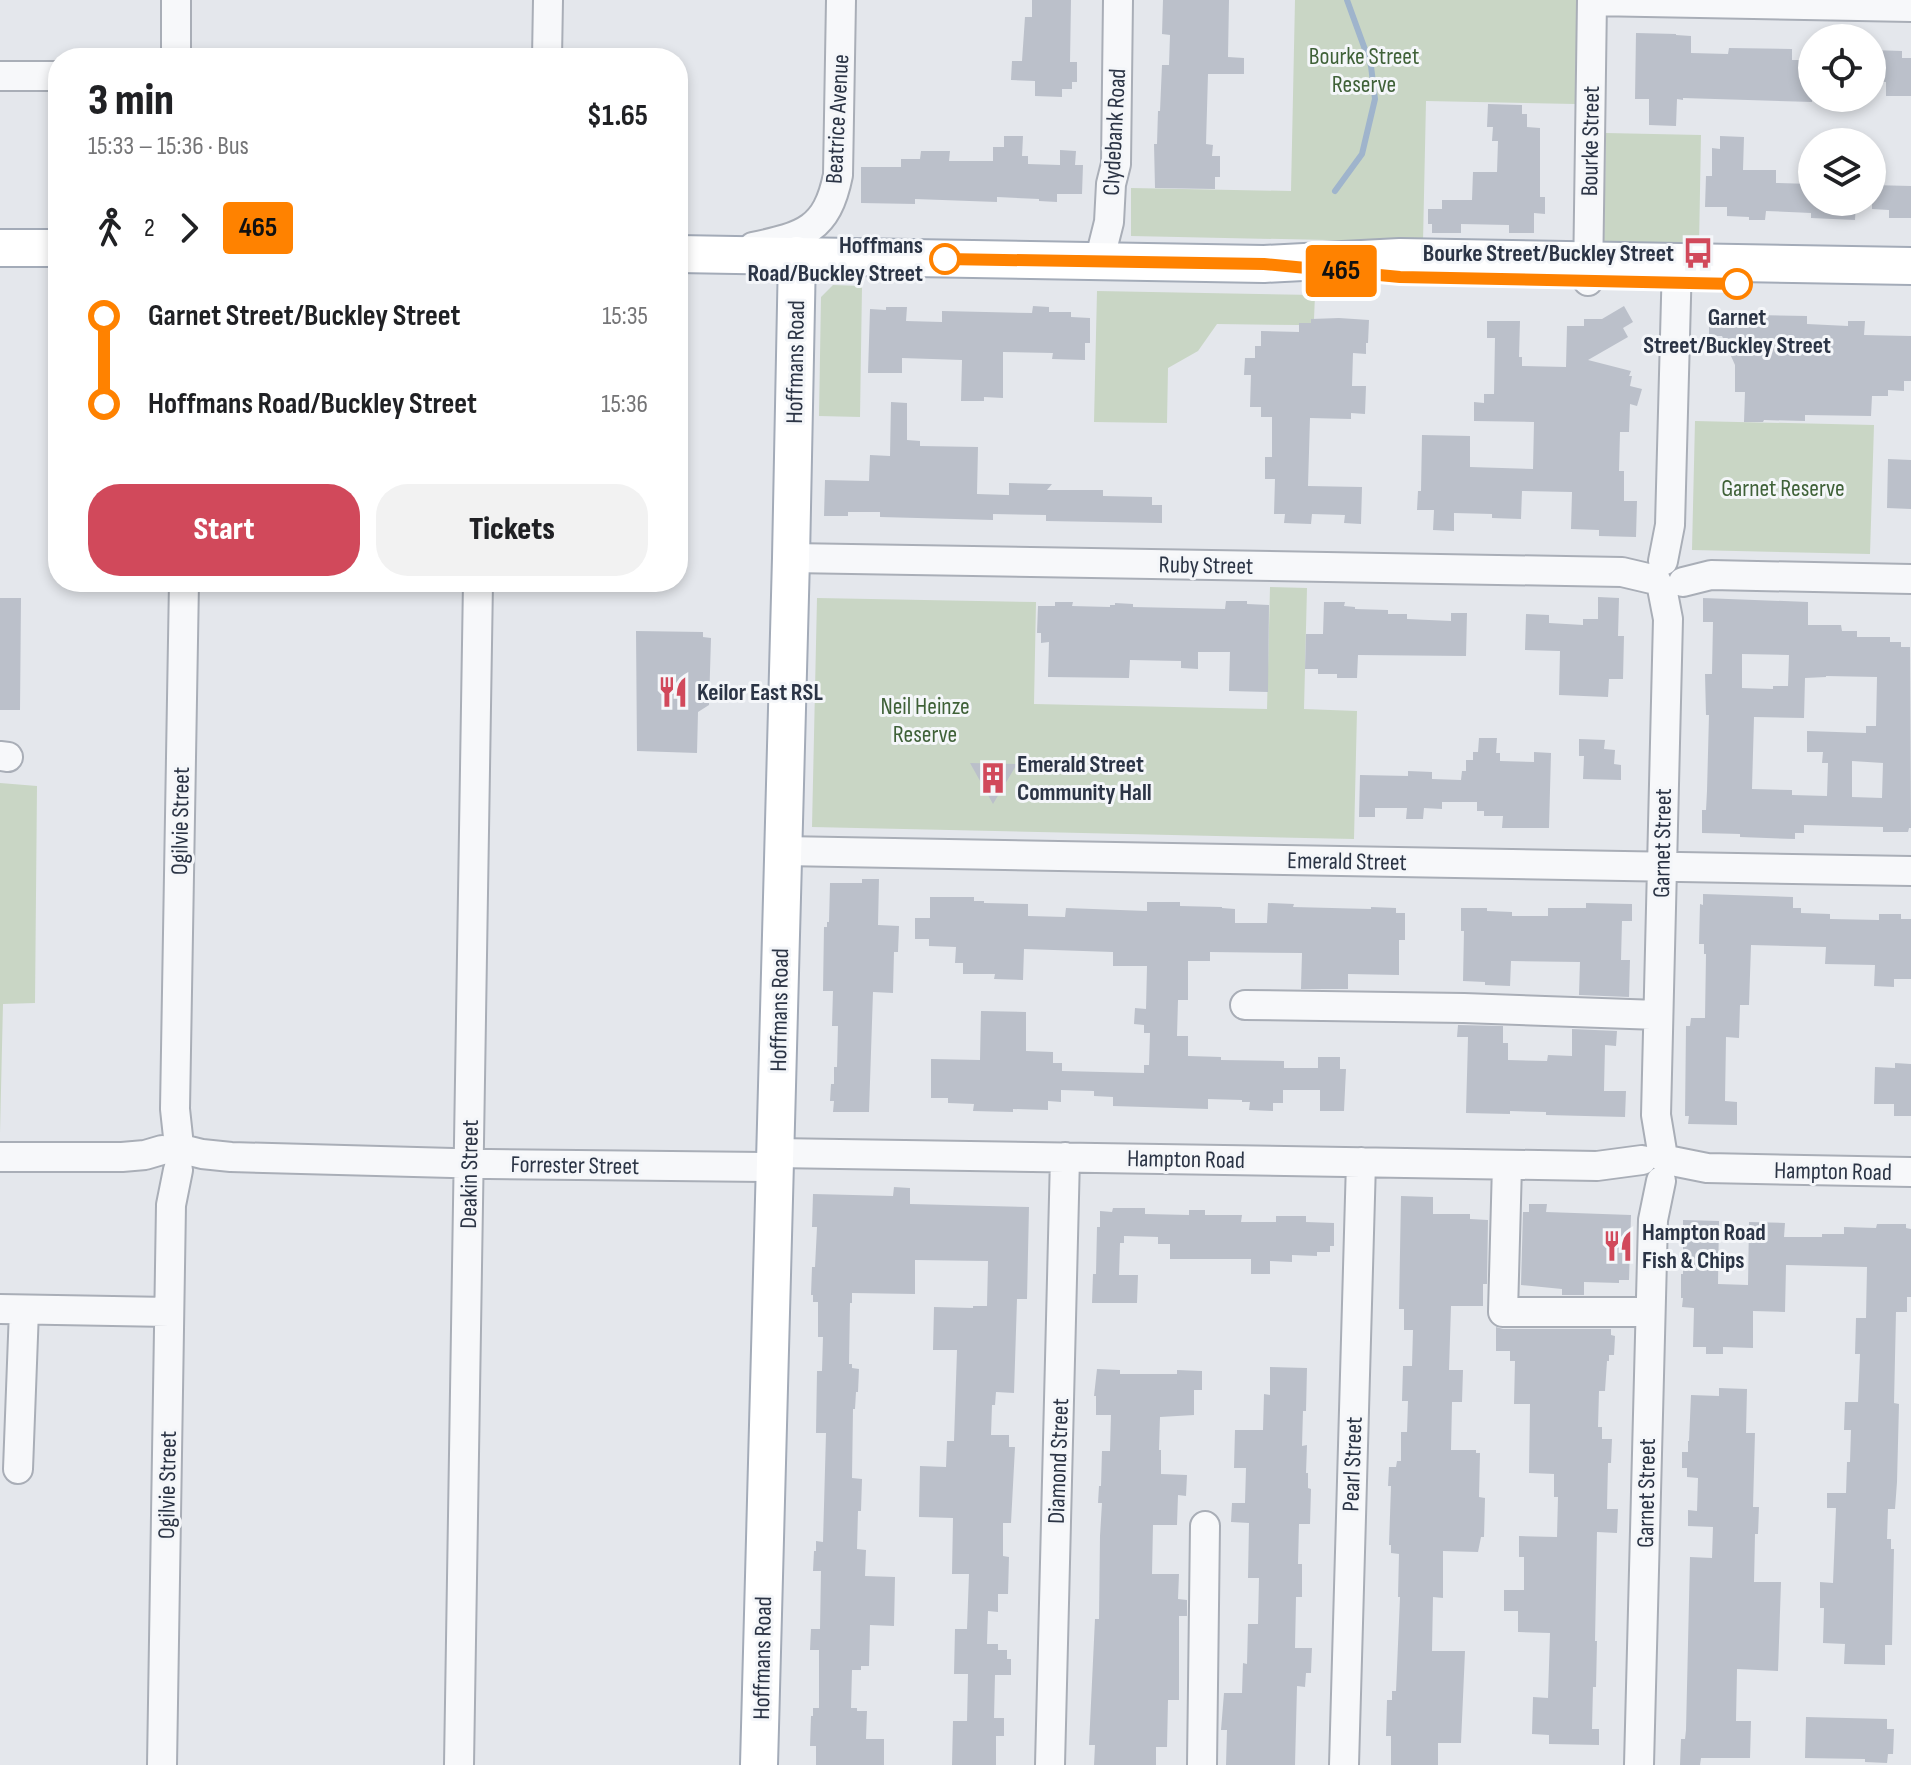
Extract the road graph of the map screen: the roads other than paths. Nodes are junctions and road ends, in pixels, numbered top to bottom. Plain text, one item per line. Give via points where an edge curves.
1 (176, 0) edge
2 (548, 0) edge
3 (841, 0) edge
4 (1118, 0) edge
5 (1592, 1) edge
6 (1911, 7) edge
7 (176, 48) edge
8 (547, 48) edge
9 (0, 76) edge
10 (48, 76) edge
11 (0, 248) edge
12 (48, 248) edge
13 (688, 254) edge
14 (717, 254) junction
15 (797, 255) junction
16 (1099, 262) junction
17 (1911, 266) edge
18 (1588, 271) junction
19 (1677, 272) junction
20 (1911, 287) edge
21 (791, 558) junction
22 (1675, 574) junction
23 (1911, 579) edge
24 (184, 592) edge
25 (478, 592) edge
26 (783, 851) junction
27 (1661, 867) junction
28 (1911, 871) edge
29 (1245, 1005) dead end
30 (1658, 1015) junction
31 (0, 1157) edge
32 (1065, 1157) junction
33 (172, 1158) junction
34 (774, 1160) junction
35 (1361, 1162) junction
36 (469, 1163) junction
37 (1507, 1165) junction
38 (1654, 1168) junction
39 (1911, 1172) edge
40 (12, 1310) edge
41 (169, 1312) junction
42 (1650, 1312) junction
43 (18, 1469) dead end
44 (1205, 1526) dead end
45 (162, 1765) edge
46 (459, 1765) edge
47 (759, 1765) edge
48 (1050, 1765) edge
49 (1202, 1765) edge
50 (1344, 1765) edge
51 (1639, 1765) edge

1 - 7 street
2 - 8 street
3 - 14 street, Beatrice Avenue via 838,175 828,209 789,239
4 - 16 street, Clydebank Road via 1116,164
5 - 6 street
5 - 18 street, Bourke Street
9 - 10 street
11 - 12 main road
13 - 14 main road
14 - 15 main road
15 - 16 main road
15 - 21 main road, Hoffmans Road
16 - 18 main road via 1264,264 1400,257
17 - 19 main road
18 - 19 main road
19 - 20 main road
19 - 22 street, Garnet Street via 1670,525
21 - 22 street, Ruby Street
21 - 26 main road, Hoffmans Road
22 - 23 street, Ruby Street
22 - 27 street, Garnet Street via 1668,619
24 - 33 street, Ogilvie Street
25 - 36 street, Deakin Street
26 - 27 street, Emerald Street
26 - 34 main road, Hoffmans Road
27 - 28 street, Emerald Street
27 - 30 street, Garnet Street
29 - 30 street
30 - 38 street, Garnet Street
31 - 33 street, Forrester Street
32 - 34 street, Hampton Road
32 - 35 street, Hampton Road
32 - 48 street, Diamond Street
33 - 36 street, Forrester Street
33 - 41 street, Ogilvie Street
34 - 36 street, Forrester Street
34 - 47 main road, Hoffmans Road
35 - 37 street, Hampton Road
35 - 50 street, Pearl Street
36 - 46 street, Deakin Street
37 - 38 street, Hampton Road
37 - 42 street via 1503,1312
38 - 39 street, Hampton Road
38 - 42 street, Garnet Street
40 - 41 street
40 - 43 street
41 - 45 street, Ogilvie Street
42 - 51 street, Garnet Street
44 - 49 street

